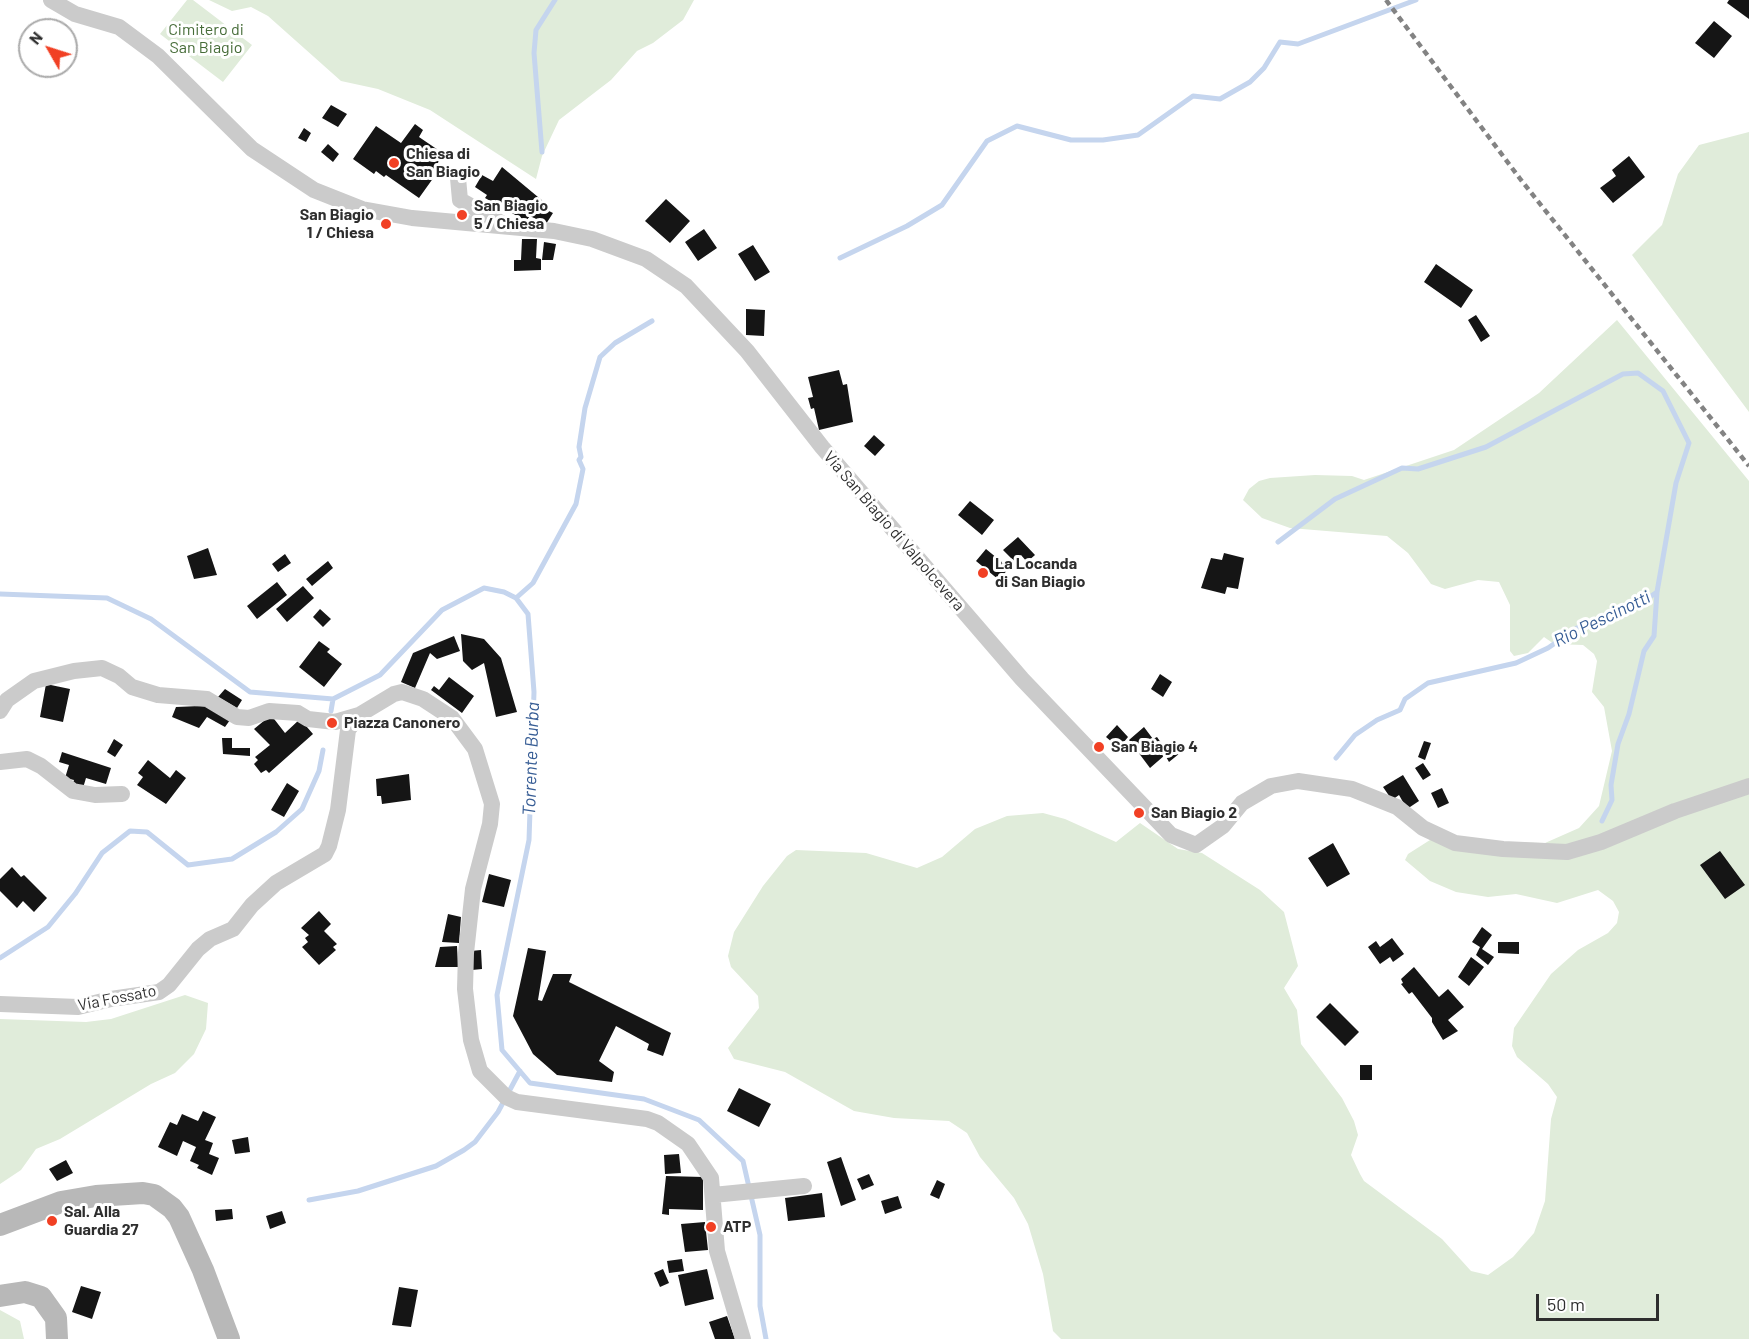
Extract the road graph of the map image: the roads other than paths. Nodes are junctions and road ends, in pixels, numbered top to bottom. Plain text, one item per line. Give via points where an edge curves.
1 (51, 0) edge
2 (458, 178) dead end
3 (512, 229) junction
4 (0, 711) edge
5 (362, 713) junction
6 (0, 762) edge
7 (1749, 786) edge
8 (122, 794) dead end
9 (0, 1004) edge
10 (804, 1186) dead end
11 (713, 1195) junction
12 (0, 1225) edge
13 (0, 1296) edge
14 (57, 1339) edge
15 (230, 1339) edge
16 (743, 1339) edge

1 - 3 street, Via San Biagio di Valpolcevera via 75,14 119,27 158,56 252,149 314,190 362,209
2 - 3 street via 460,200
3 - 7 street, Via San Biagio di Valpolcevera via 554,231 592,239 646,259 686,286 747,351 829,455 1022,679 1171,835 1196,845 1223,825 1242,803 1271,786 1298,781 1352,789 1397,807 1423,828 1455,843 1567,852
4 - 5 street via 34,681 74,670 102,668 132,687 158,695 207,699 237,717 249,718 269,711 335,722
5 - 9 street, Via Fossato via 348,730 338,810 324,854 276,883 233,929 198,949 169,985 159,992 78,1007
5 - 11 street via 394,694 409,693 423,699 462,728 482,765 492,804 468,921 465,989 471,1040 480,1071 494,1087 517,1102 658,1123 688,1144 701,1160 711,1178
6 - 8 street via 27,759 73,790 95,795
10 - 11 street
11 - 16 street via 717,1251
12 - 15 main road via 61,1202 154,1195 179,1217
13 - 14 main road via 25,1292 40,1297 56,1318

